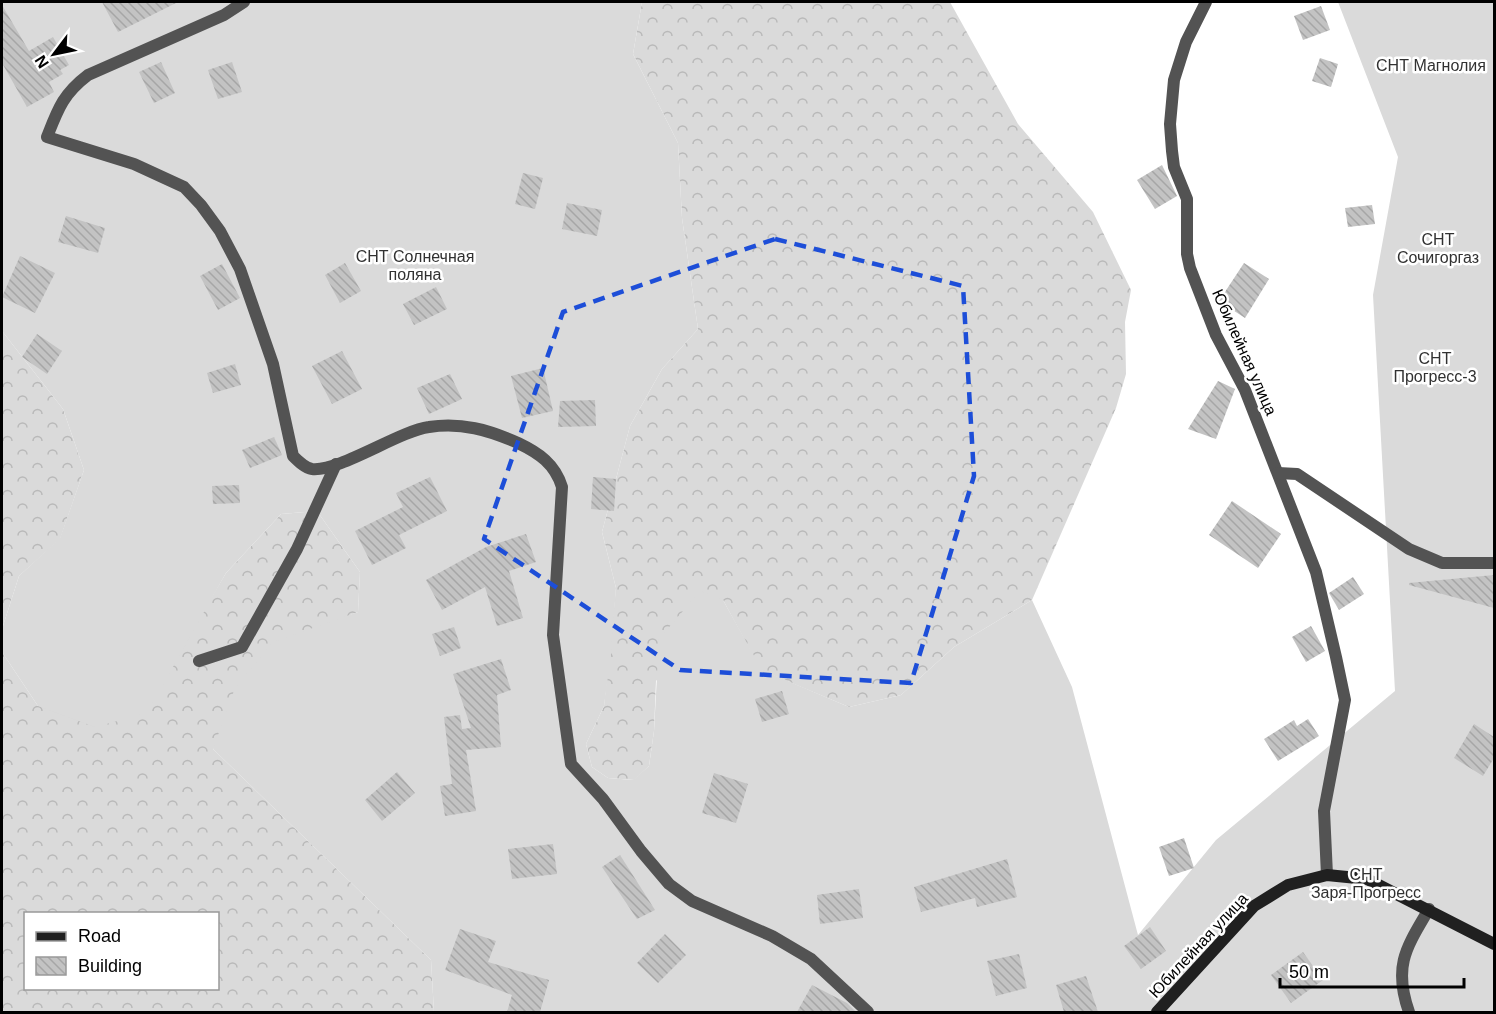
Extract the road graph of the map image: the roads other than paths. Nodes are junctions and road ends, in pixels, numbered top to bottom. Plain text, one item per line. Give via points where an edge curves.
1 (244, 2) edge
2 (1206, 2) edge
3 (336, 464) junction
4 (1278, 473) junction
5 (1494, 563) edge
6 (199, 661) dead end
7 (1327, 875) junction
8 (1429, 909) junction
9 (1494, 944) edge
10 (868, 1012) edge
11 (1157, 1012) edge
12 (1409, 1012) edge

1 - 3 street via 224,15 88,75 70,89 47,137 134,164 184,187 201,205 240,269 273,364 293,456 312,469
2 - 4 street, Юбилейная улица via 1186,42 1174,80 1170,124 1174,167 1187,199 1187,254 1215,335 1245,390
3 - 6 street via 297,549 242,647
3 - 10 street via 426,427 452,424 491,431 536,452 549,463 562,487 553,635 571,764 669,884 692,901 772,936 811,959
4 - 5 street via 1297,474 1409,549 1442,563
4 - 7 street, Юбилейная улица via 1316,572 1345,700 1324,811
7 - 8 street, Юбилейная улица via 1367,879
7 - 11 street, Юбилейная улица via 1288,885 1254,906
8 - 9 street, Юбилейная улица
8 - 12 street via 1405,950 1400,977

